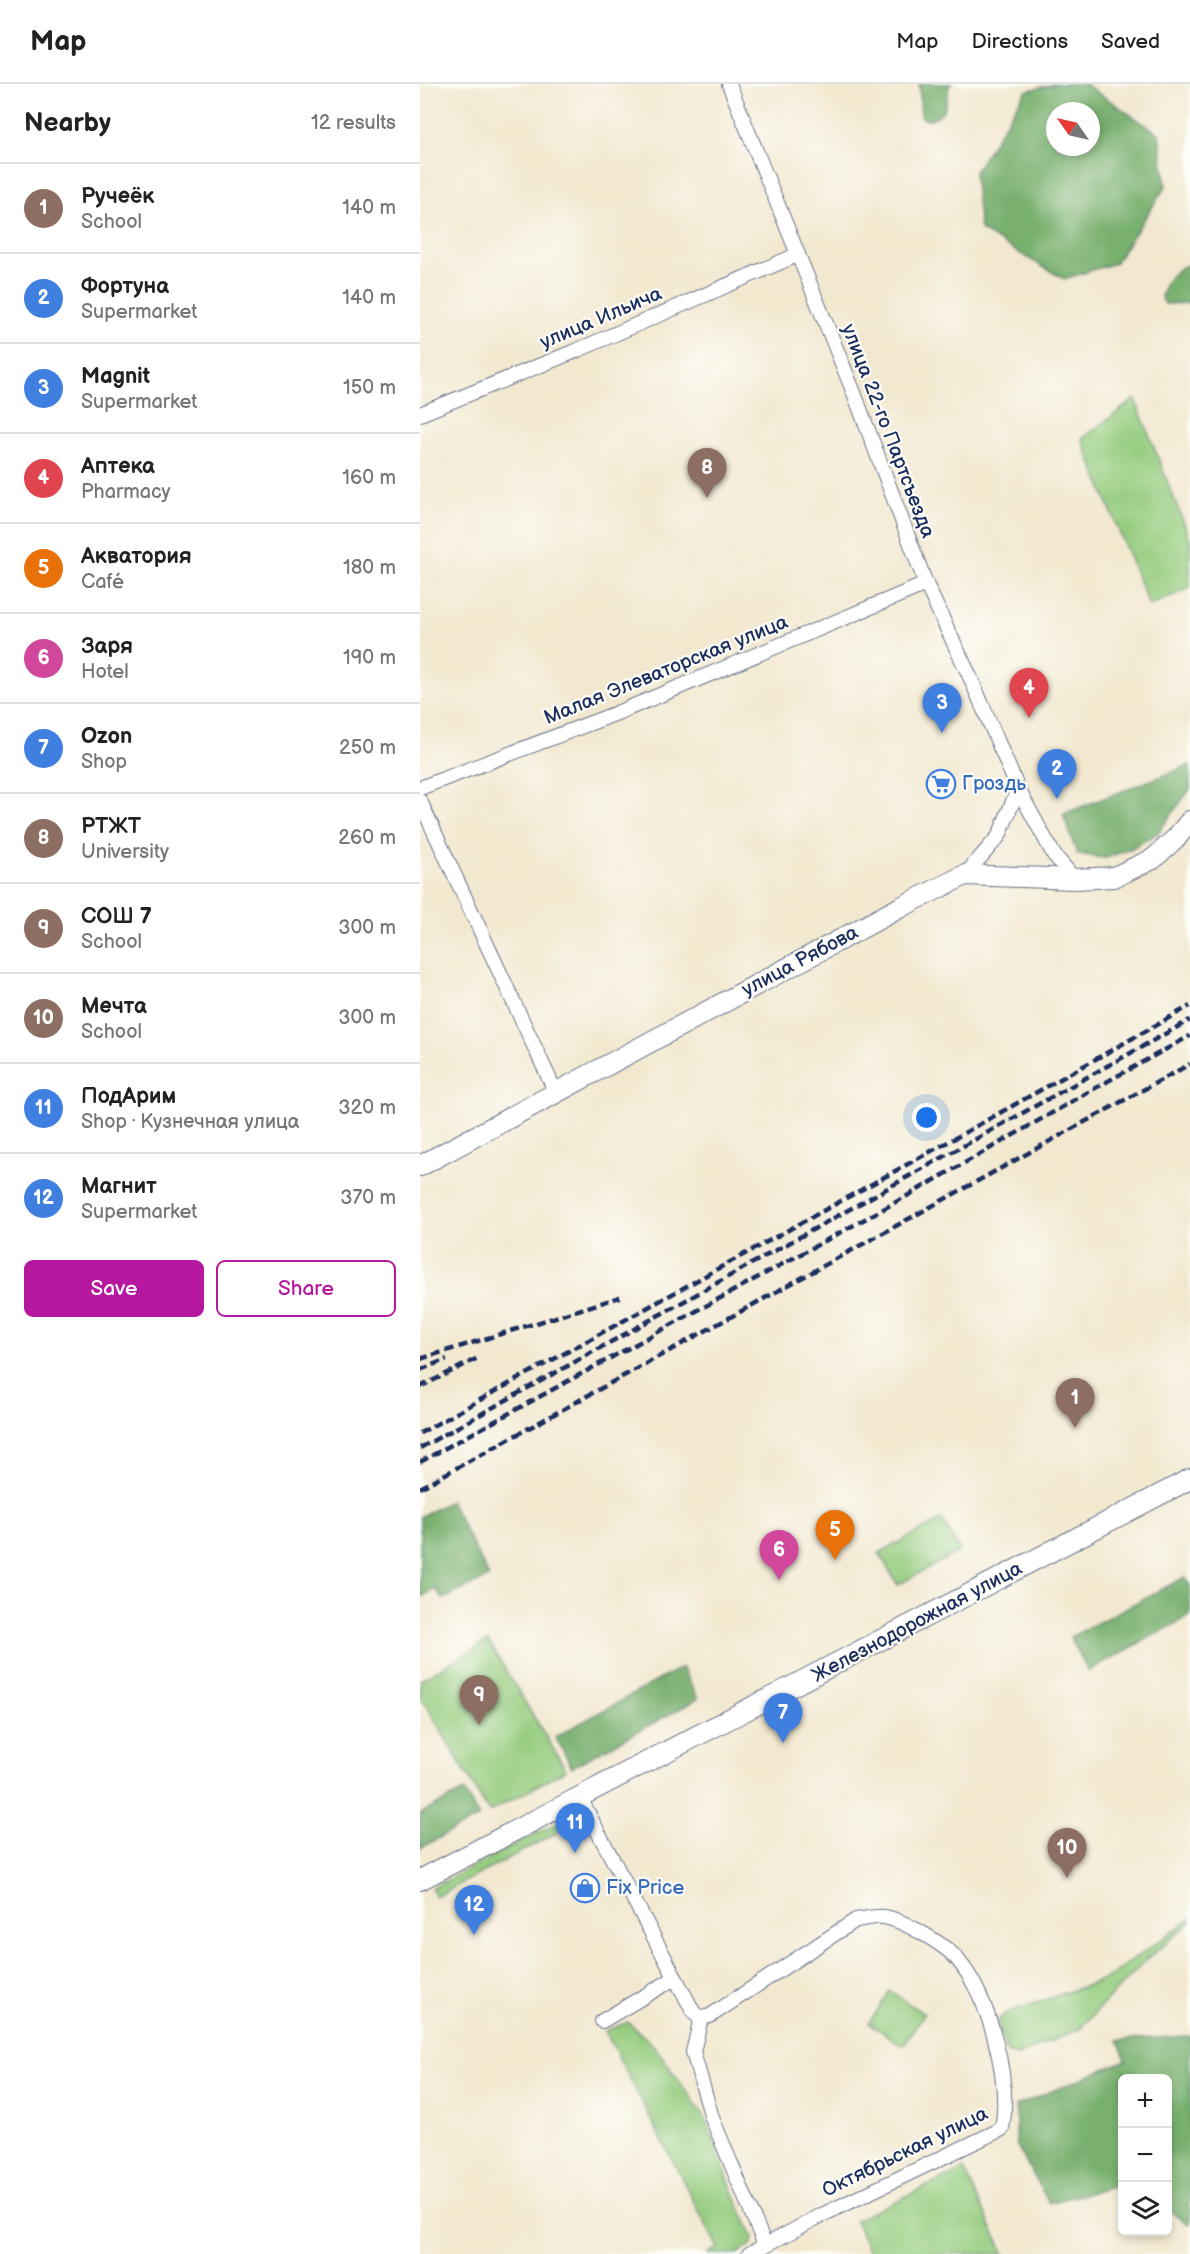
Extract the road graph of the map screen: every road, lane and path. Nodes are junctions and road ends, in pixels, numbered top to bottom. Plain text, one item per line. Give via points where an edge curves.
1 (729, 84) edge
2 (797, 255) junction
3 (420, 414) edge
4 (926, 584) junction
5 (420, 788) edge
6 (1018, 789) junction
7 (420, 801) edge
8 (1190, 821) edge
9 (965, 875) junction
10 (1075, 879) junction
11 (556, 1093) junction
12 (420, 1166) edge
13 (1190, 1479) edge
14 (580, 1798) junction
15 (420, 1880) edge
16 (675, 1978) junction
17 (701, 2018) junction
18 (602, 2021) dead end
19 (765, 2245) junction
20 (748, 2254) edge

1 - 2 street, улица 22-го Партсъезда
2 - 3 street, улица Ильича
2 - 4 street, улица 22-го Партсъезда
4 - 5 street, Малая Элеваторская улица via 617,713
4 - 6 street, улица 22-го Партсъезда
6 - 9 street via 999,836
6 - 10 street, улица 22-го Партсъезда via 1054,855
7 - 11 street
8 - 10 street, улица Рябова via 1153,859 1114,877
9 - 10 street, улица Рябова
9 - 11 street, улица Рябова
11 - 12 street, улица Рябова
13 - 14 street, Железнодорожная улица
14 - 15 street, Железнодорожная улица
14 - 16 street
16 - 17 street via 694,2013
16 - 18 street
17 - 19 street via 693,2052 712,2118
17 - 19 street, Октябрьская улица via 710,2016 856,1920 881,1916 923,1934 958,1959 981,1998 999,2049 1005,2111 1002,2128
19 - 20 street, Октябрьская улица

